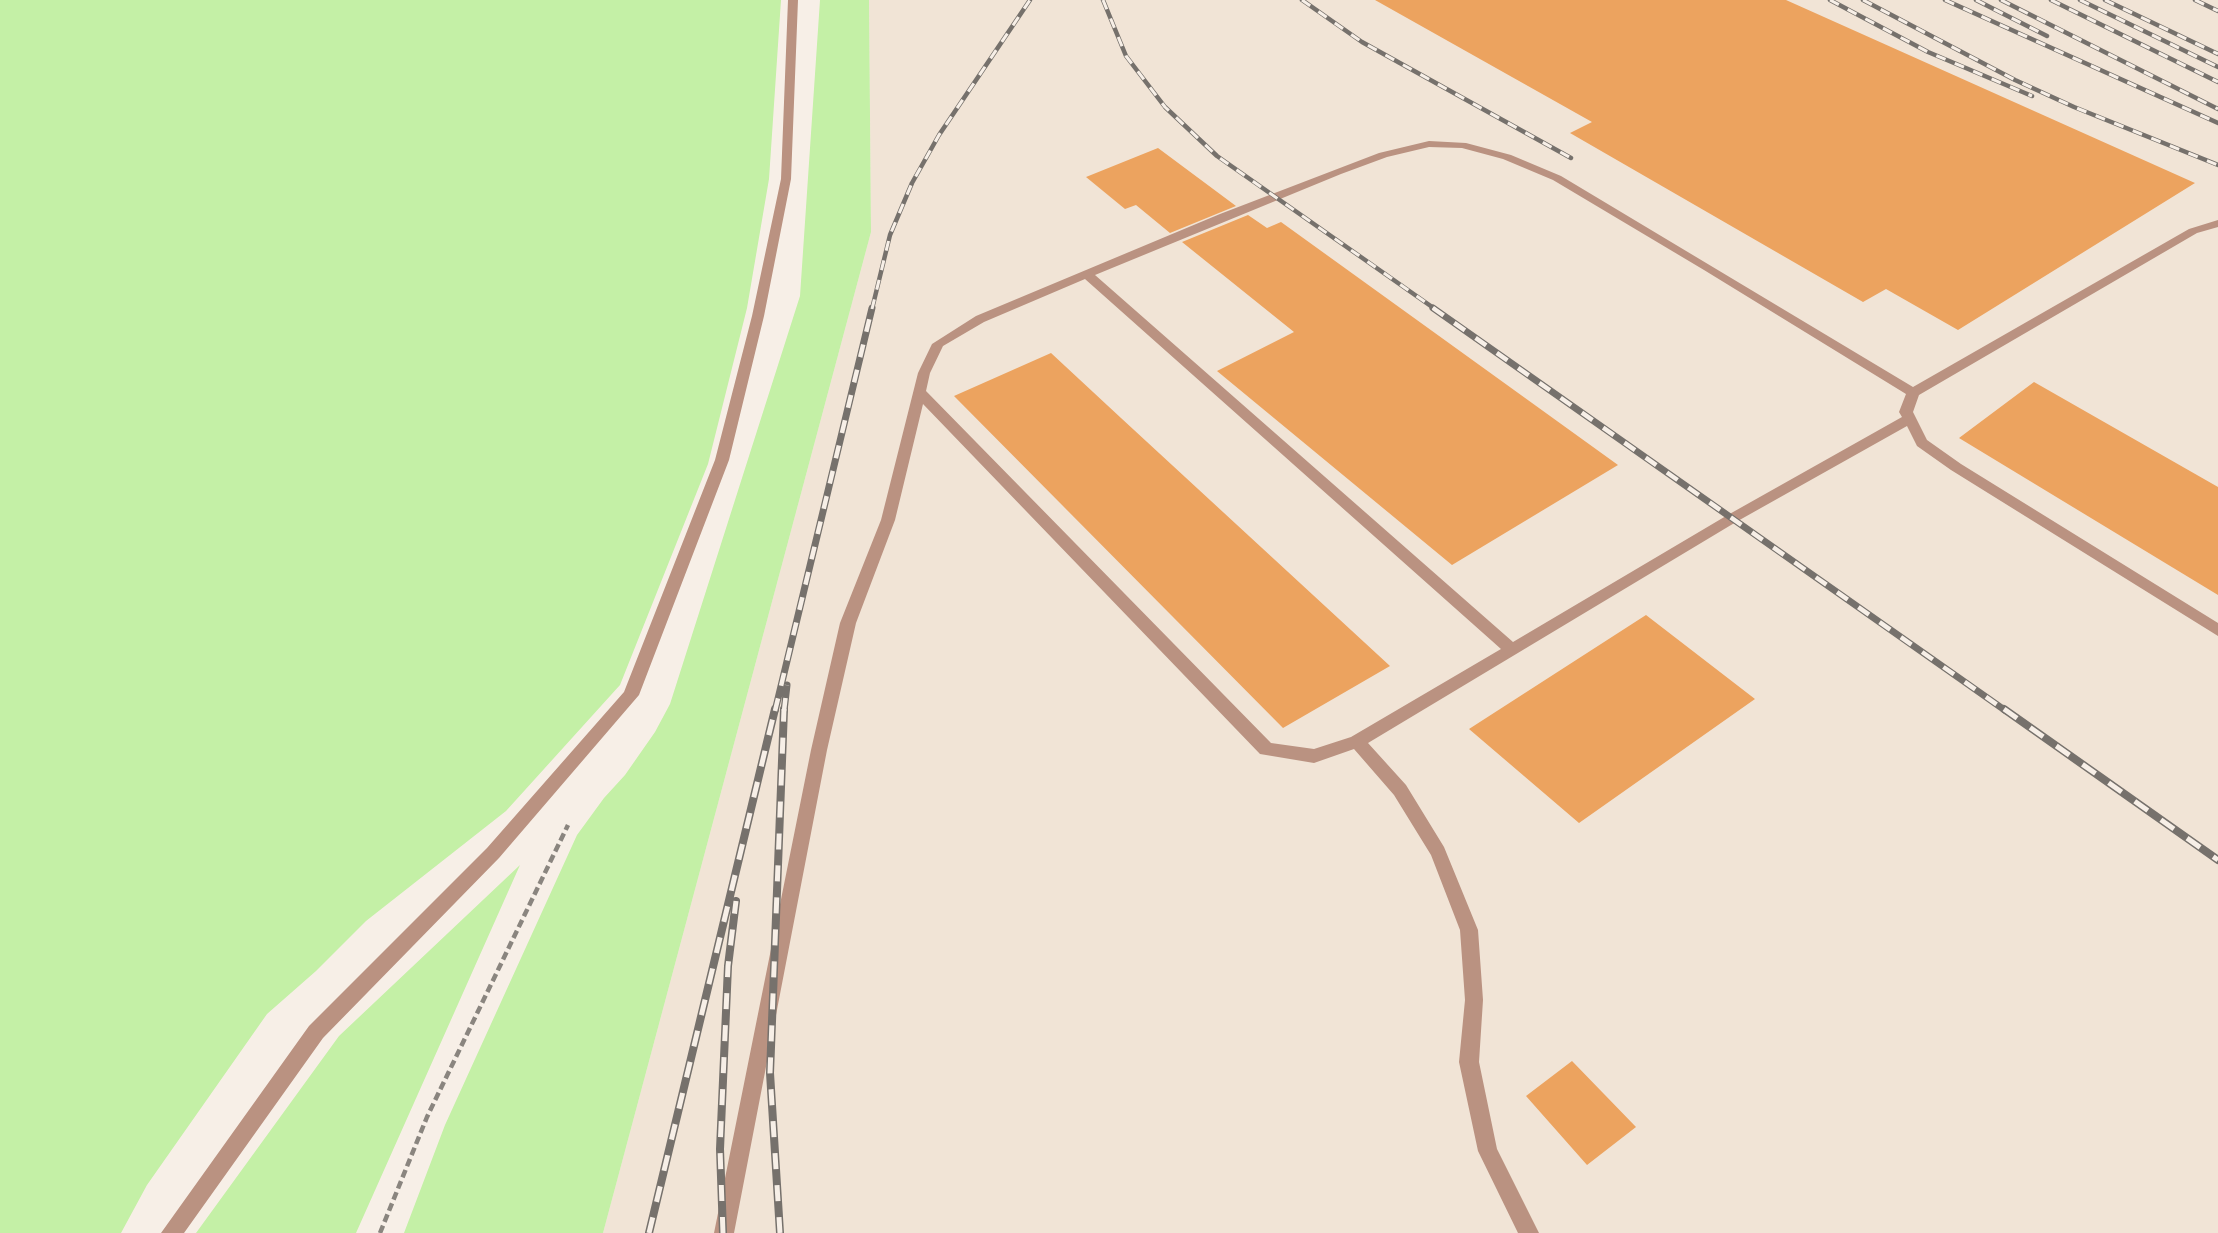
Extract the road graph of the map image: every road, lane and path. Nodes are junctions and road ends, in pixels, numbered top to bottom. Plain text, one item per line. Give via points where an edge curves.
1 (793, 0) edge
2 (2218, 223) edge
3 (1087, 274) junction
4 (920, 392) junction
5 (1912, 393) junction
6 (1909, 419) junction
7 (2218, 630) edge
8 (1512, 649) junction
9 (1357, 742) junction
10 (570, 822) dead end
11 (171, 1233) edge
12 (380, 1233) edge
13 (724, 1233) edge
14 (1529, 1233) edge

1 - 11 lane via 786,179 758,316 722,460 631,695 493,853 316,1032
2 - 5 lane via 2193,231
3 - 4 lane via 980,319 938,344
3 - 5 lane via 1383,155 1429,144 1462,145 1507,157 1557,178
3 - 8 lane
4 - 9 lane via 1266,749 1314,756
4 - 13 lane via 888,520 848,623 819,750
5 - 6 lane via 1906,412
6 - 7 lane via 1922,443 1956,467
6 - 8 lane
8 - 9 lane
9 - 14 lane via 1400,790 1438,852 1469,930 1474,1000 1469,1062 1488,1151
10 - 12 path via 427,1117

